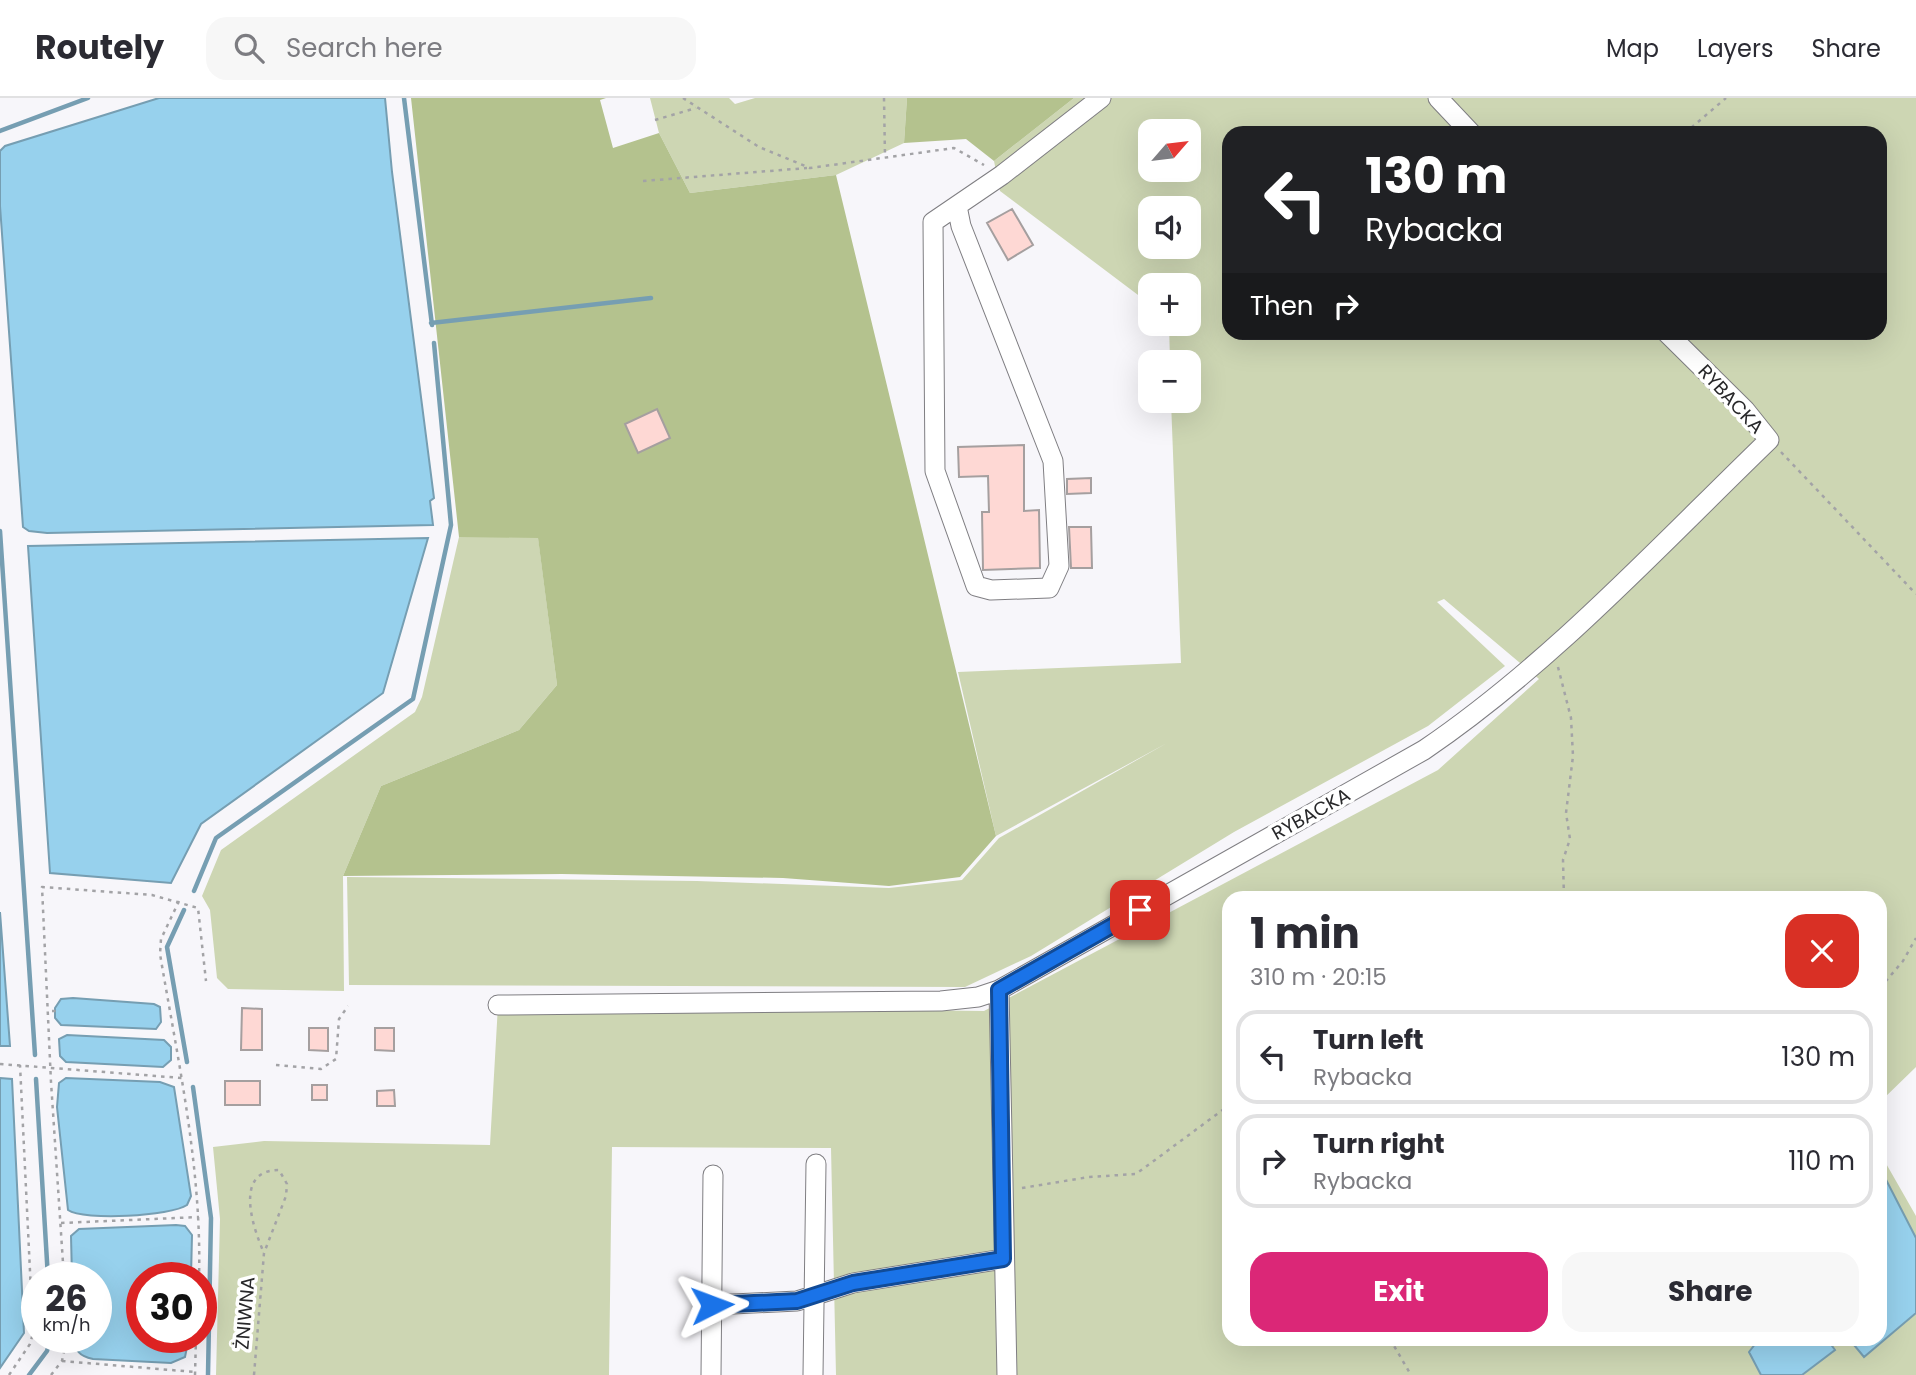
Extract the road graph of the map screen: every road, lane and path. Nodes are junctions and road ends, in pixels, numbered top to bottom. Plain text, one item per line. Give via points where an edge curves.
1 (683, 98) edge
2 (884, 98) edge
3 (1101, 98) edge
4 (1438, 98) edge
5 (1726, 98) edge
6 (696, 108) junction
7 (655, 120) dead end
8 (1464, 126) edge
9 (1693, 126) edge
10 (885, 158) junction
11 (810, 168) junction
12 (1002, 176) junction
13 (643, 181) dead end
14 (957, 206) junction
15 (1674, 340) edge
16 (1769, 440) junction
17 (1916, 594) edge
18 (1554, 647) junction
19 (1564, 891) edge
20 (179, 901) junction
21 (1916, 938) edge
22 (1887, 980) edge
23 (206, 981) dead end
24 (999, 990) junction
25 (498, 1005) dead end
26 (348, 1006) dead end
27 (52, 1011) dead end
28 (57, 1011) dead end
29 (0, 1064) edge
30 (20, 1065) junction
31 (276, 1065) dead end
32 (52, 1068) junction
33 (182, 1078) junction
34 (1222, 1110) edge
35 (816, 1164) dead end
36 (713, 1175) dead end
37 (1001, 1191) junction
38 (200, 1217) junction
39 (61, 1223) junction
40 (264, 1253) junction
41 (1003, 1259) junction
42 (63, 1262) edge
43 (199, 1262) edge
44 (814, 1293) junction
45 (712, 1305) junction
46 (1394, 1346) edge
47 (64, 1353) edge
48 (196, 1353) edge
49 (62, 1361) junction
50 (195, 1373) edge
51 (9, 1375) edge
52 (51, 1375) edge
53 (254, 1375) edge
54 (711, 1375) edge
55 (813, 1375) edge
56 (1007, 1375) edge
57 (1410, 1375) edge

1 - 6 path
2 - 10 path
3 - 12 street
4 - 8 street
5 - 9 path
6 - 7 path
6 - 11 path via 759,147
10 - 11 path
10 - 12 path via 954,148
11 - 13 path
12 - 14 street
14 - 14 street via 933,222 934,471 976,586 991,590 1049,588 1059,566 1053,461
15 - 16 street, RYBACKA
16 - 17 path
16 - 18 street, RYBACKA
18 - 19 path via 1571,718 1573,757
18 - 24 street, RYBACKA via 1474,716 1424,750
20 - 23 path via 198,908
20 - 32 path via 42,887
20 - 33 path via 161,939 160,954
21 - 22 path
24 - 25 street, RYBACKA via 941,1001
24 - 37 street
26 - 31 path via 339,1019 336,1059 321,1069
27 - 28 path
29 - 30 path
30 - 32 path
30 - 51 path via 33,1333
32 - 33 path
32 - 39 path
33 - 38 path
34 - 37 path via 1136,1174
35 - 44 street
36 - 45 street
37 - 41 street
38 - 39 path
38 - 43 path
39 - 42 path
40 - 40 path, ŻNIWNA via 249,1209 260,1175 279,1170 287,1184 286,1196
40 - 53 path, ŻNIWNA
41 - 44 street
41 - 56 street
44 - 45 street via 797,1301
44 - 55 street
45 - 54 street
46 - 57 path
47 - 49 path
48 - 50 path
49 - 50 path
49 - 52 path

